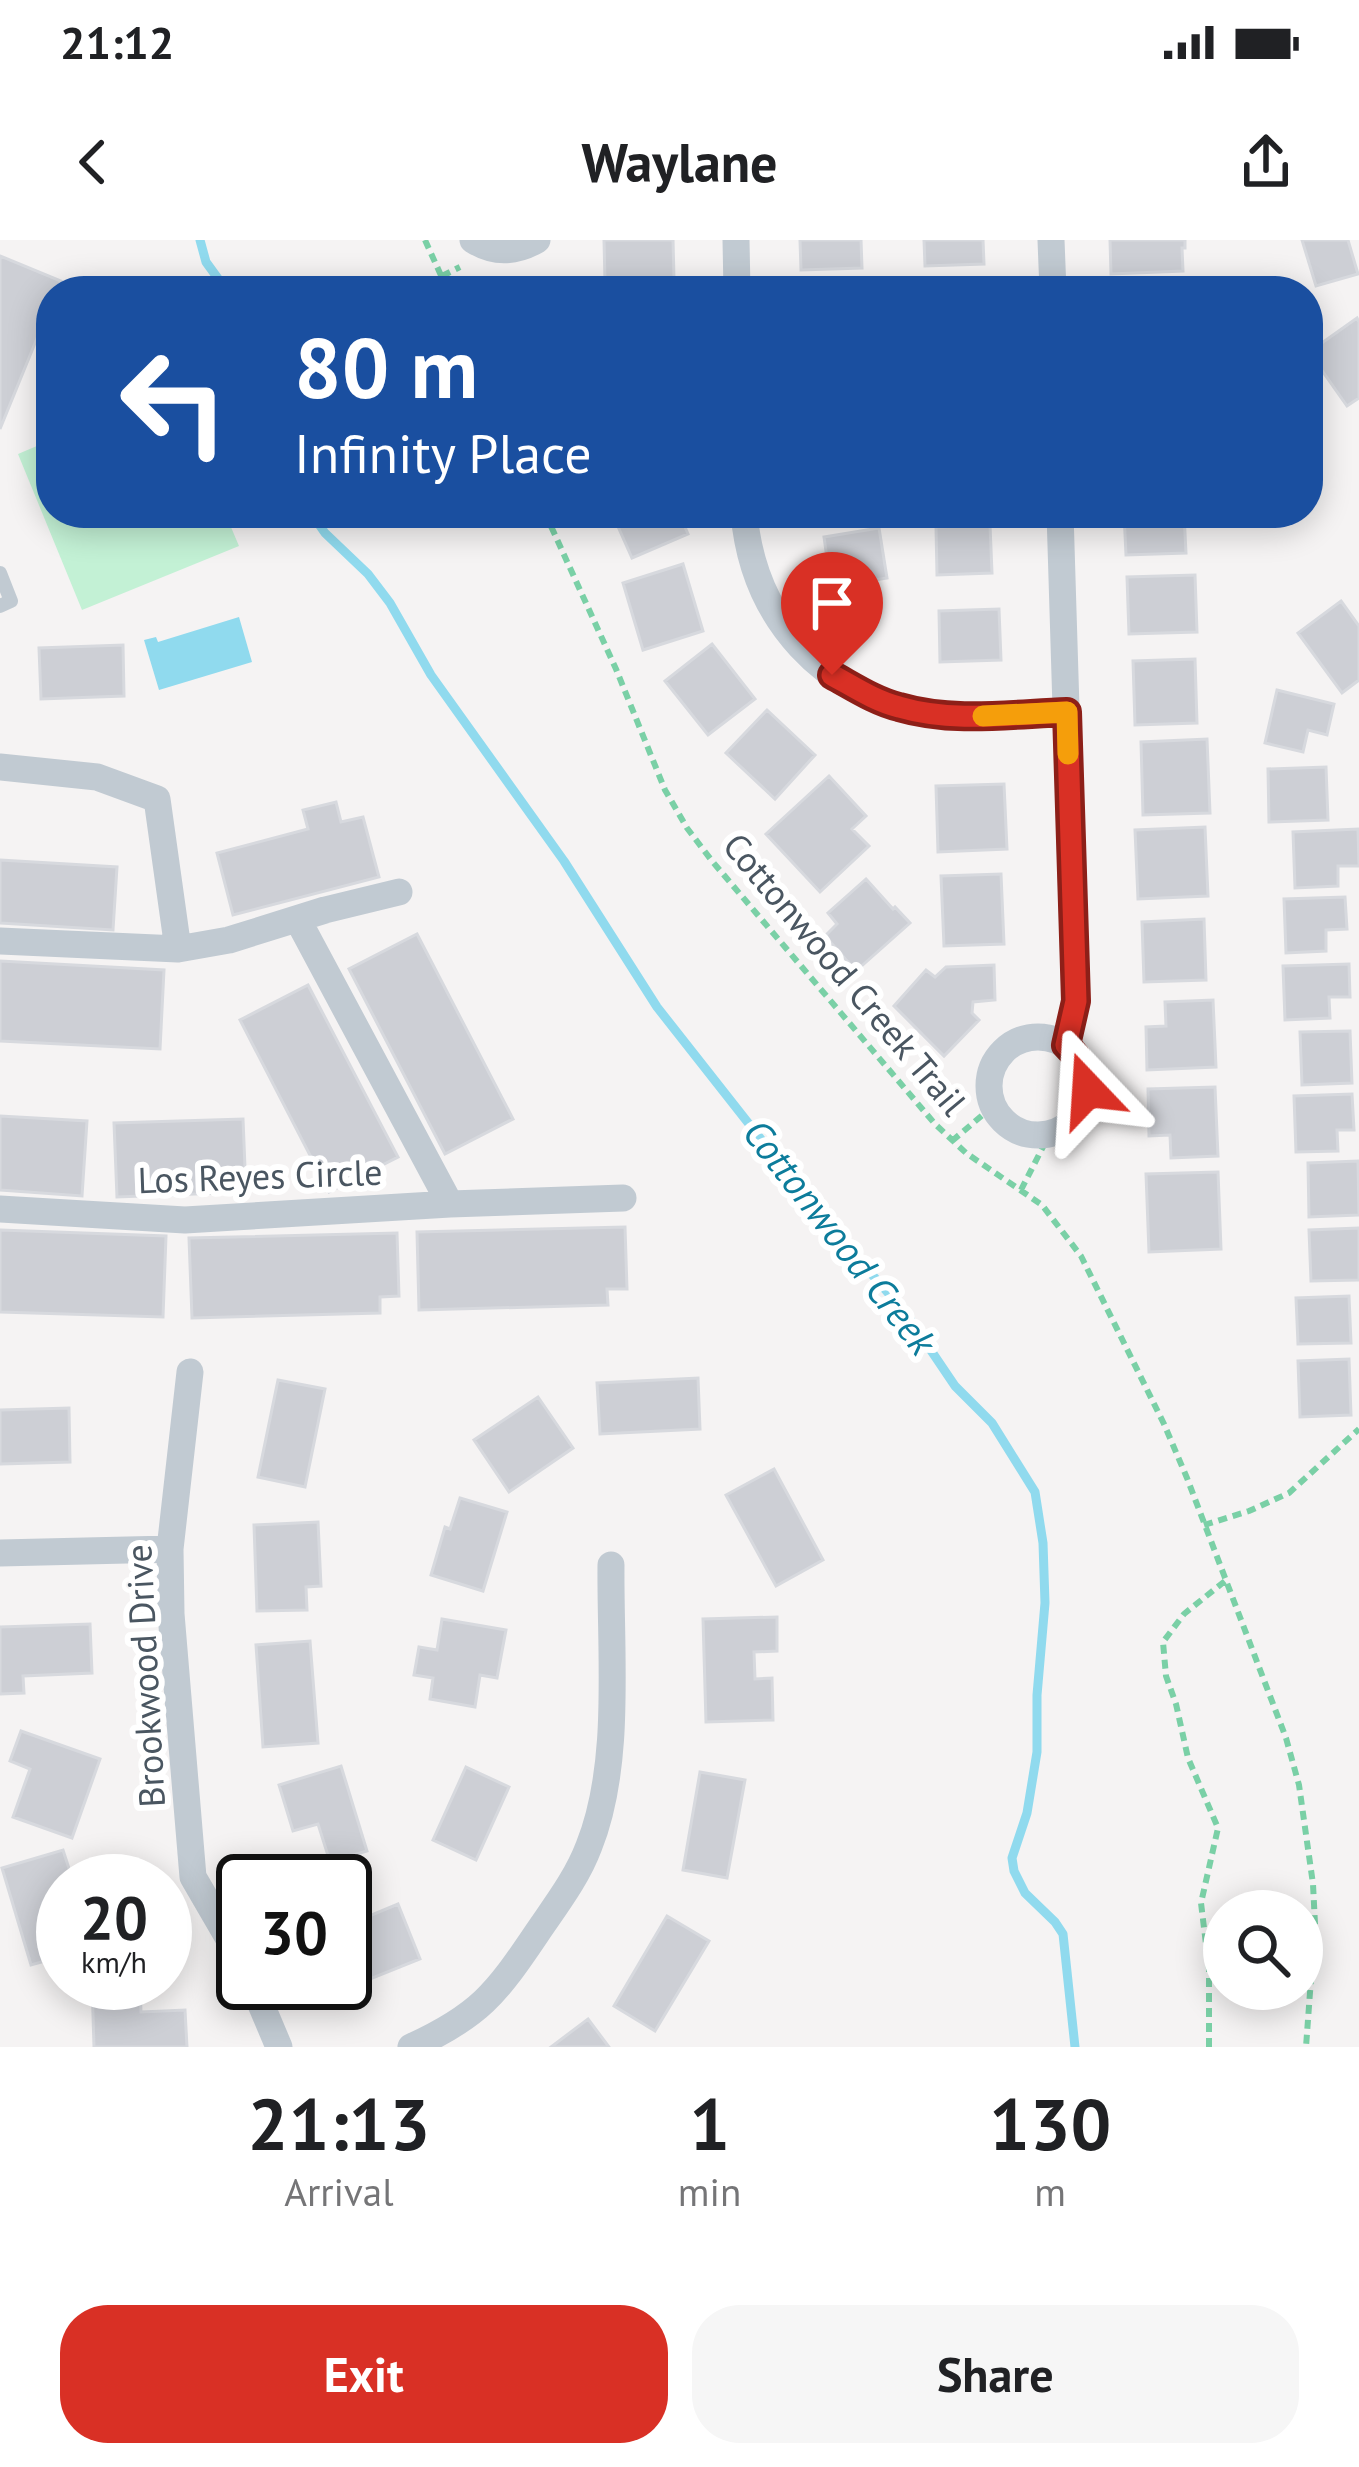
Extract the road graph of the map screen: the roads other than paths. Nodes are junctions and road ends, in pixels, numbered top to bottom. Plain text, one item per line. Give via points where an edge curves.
1 (537, 240) edge
2 (736, 240) edge
3 (1051, 240) edge
4 (468, 253) edge
5 (737, 276) edge
6 (1052, 276) edge
7 (746, 528) edge
8 (1061, 528) edge
9 (0, 572) edge
10 (0, 606) edge
11 (1067, 712) junction
12 (0, 767) edge
13 (399, 892) dead end
14 (298, 920) junction
15 (0, 941) edge
16 (178, 949) junction
17 (1066, 1045) junction
18 (623, 1198) dead end
19 (450, 1204) junction
20 (0, 1209) edge
21 (190, 1372) dead end
22 (170, 1549) junction
23 (0, 1553) edge
24 (611, 1564) dead end
25 (216, 1917) edge
26 (263, 2010) edge
27 (279, 2047) edge
28 (411, 2047) edge

1 - 4 street
2 - 5 street
3 - 6 street
7 - 11 street via 766,598 832,675 898,707 933,714
8 - 11 street
9 - 10 lane via 11,601
11 - 17 street via 1076,1001
12 - 16 street via 97,777 157,799
13 - 14 street
14 - 16 street
14 - 19 street, Los Reyes Circle
15 - 16 street
17 - 17 street via 1086,1073 1078,1116 1049,1135 1013,1129 993,1106 993,1064 1034,1036
18 - 19 street, Los Reyes Circle
19 - 20 street, Los Reyes Circle via 184,1220
21 - 22 street, Brookwood Drive
22 - 23 street
22 - 25 street, Brookwood Drive via 193,1877
24 - 28 street via 610,1756 588,1850 505,1981 449,2030
26 - 27 street

